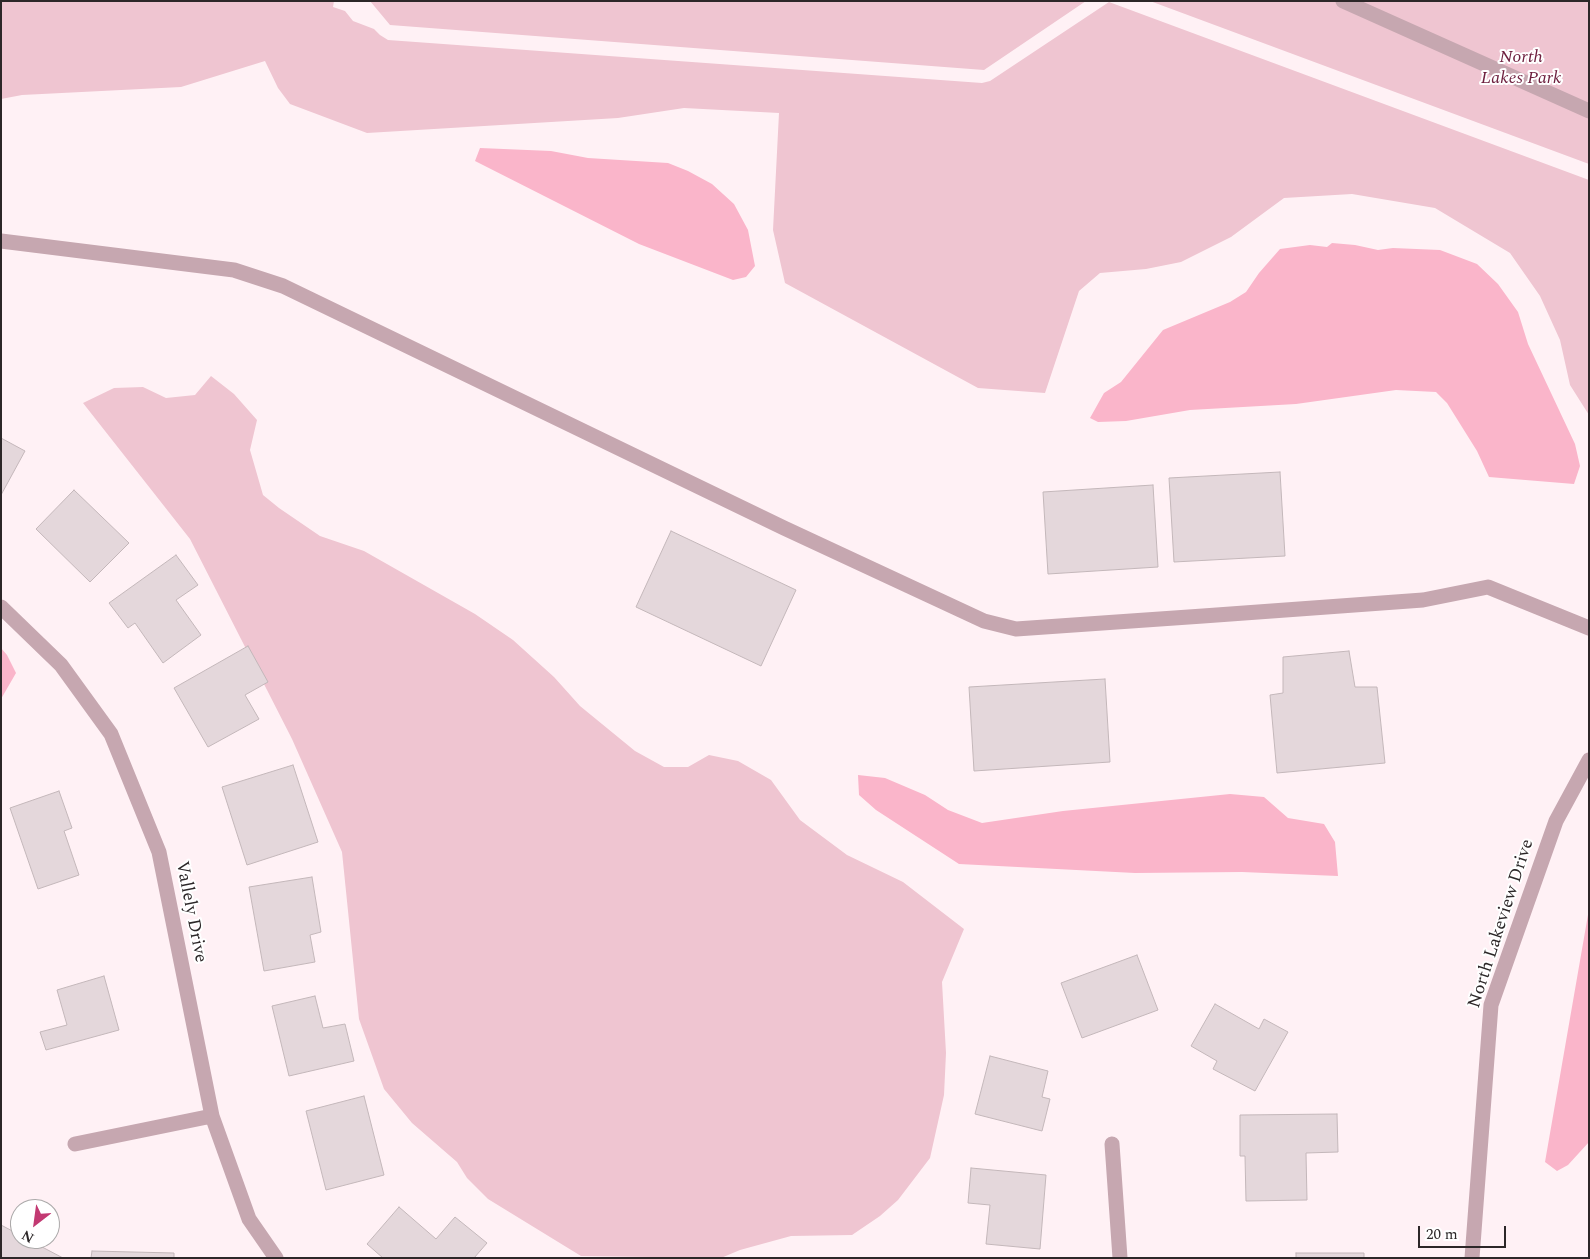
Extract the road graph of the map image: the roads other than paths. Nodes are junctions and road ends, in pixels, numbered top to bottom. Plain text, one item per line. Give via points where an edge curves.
1 (1343, 1) edge
2 (1589, 112) edge
3 (1, 241) edge
4 (1, 607) edge
5 (1589, 628) edge
6 (1589, 760) edge
7 (212, 1116) junction
8 (75, 1144) dead end
9 (1112, 1144) dead end
10 (276, 1258) edge
11 (1120, 1258) edge
12 (1472, 1258) edge

1 - 2 street
3 - 5 street via 234,270 284,286 984,621 1016,629 1423,600 1488,587
4 - 7 street, Vallely Drive via 61,665 115,743 159,852
6 - 12 street, North Lakeview Drive via 1556,821 1491,1005
7 - 8 street
7 - 10 street, Vallely Drive via 249,1219
9 - 11 street

